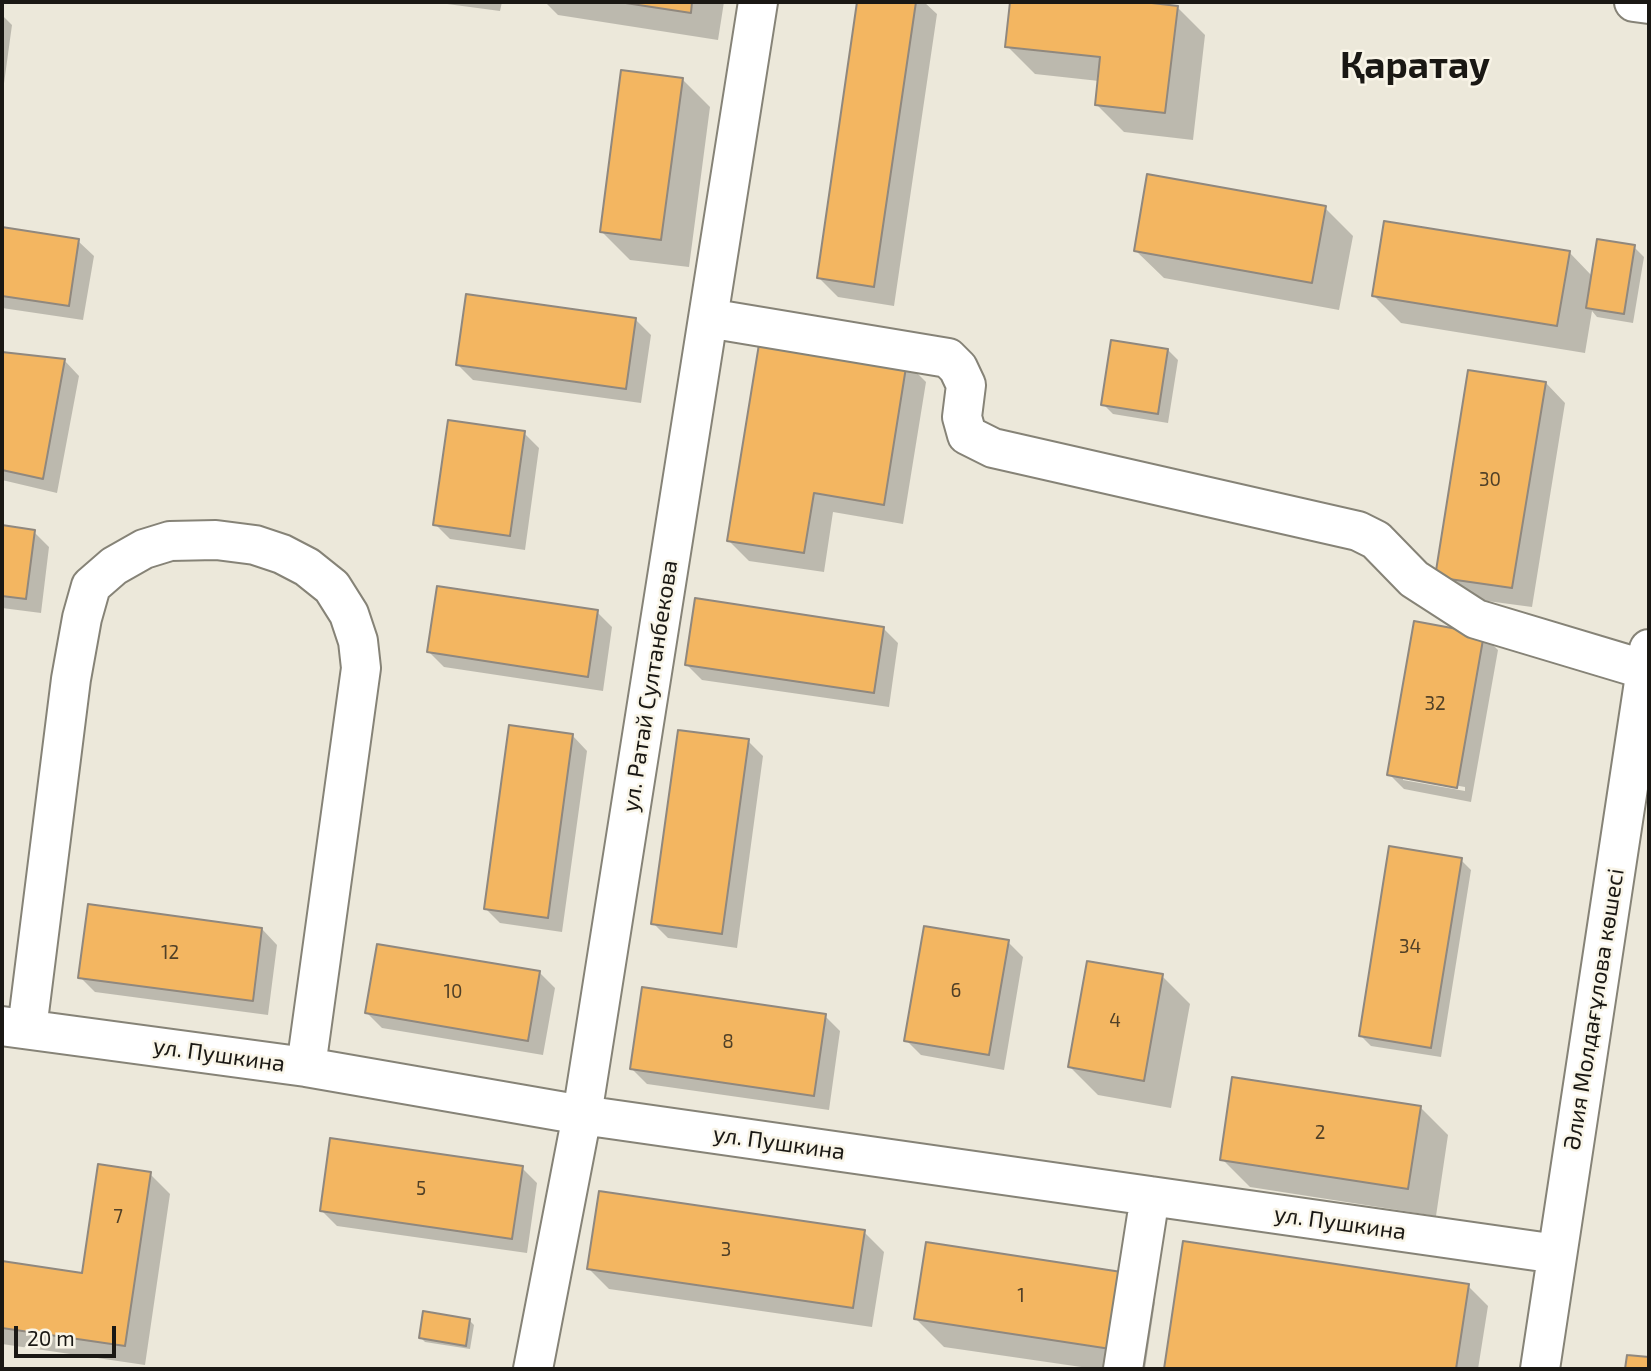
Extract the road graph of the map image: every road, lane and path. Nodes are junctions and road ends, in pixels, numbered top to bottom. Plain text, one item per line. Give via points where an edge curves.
1 (758, 2) edge
2 (1634, 2) edge
3 (1649, 4) edge
4 (708, 318) junction
5 (1648, 659) edge
6 (14, 1027) edge
7 (306, 1067) junction
8 (582, 1115) junction
9 (1150, 1196) junction
10 (1557, 1254) junction
11 (533, 1369) edge
12 (1124, 1369) edge
13 (1540, 1369) edge

1 - 4 street, ул. Ратай Султанбекова
2 - 3 street
4 - 5 street via 948,358 966,385 962,417 967,435 993,447 1359,531 1376,540 1414,579 1476,619
4 - 8 street, ул. Ратай Султанбекова
5 - 10 street, Әлия Молдағұлова көшесі
6 - 7 street, ул. Пушкина
6 - 7 street via 71,680 91,586 114,566 170,541 255,545 307,567 332,587 349,614 361,668
7 - 8 street, ул. Пушкина
8 - 9 street, ул. Пушкина
8 - 11 street, ул. Ратай Султанбекова
9 - 10 street, ул. Пушкина
9 - 12 street
10 - 13 street, Әлия Молдағұлова көшесі

